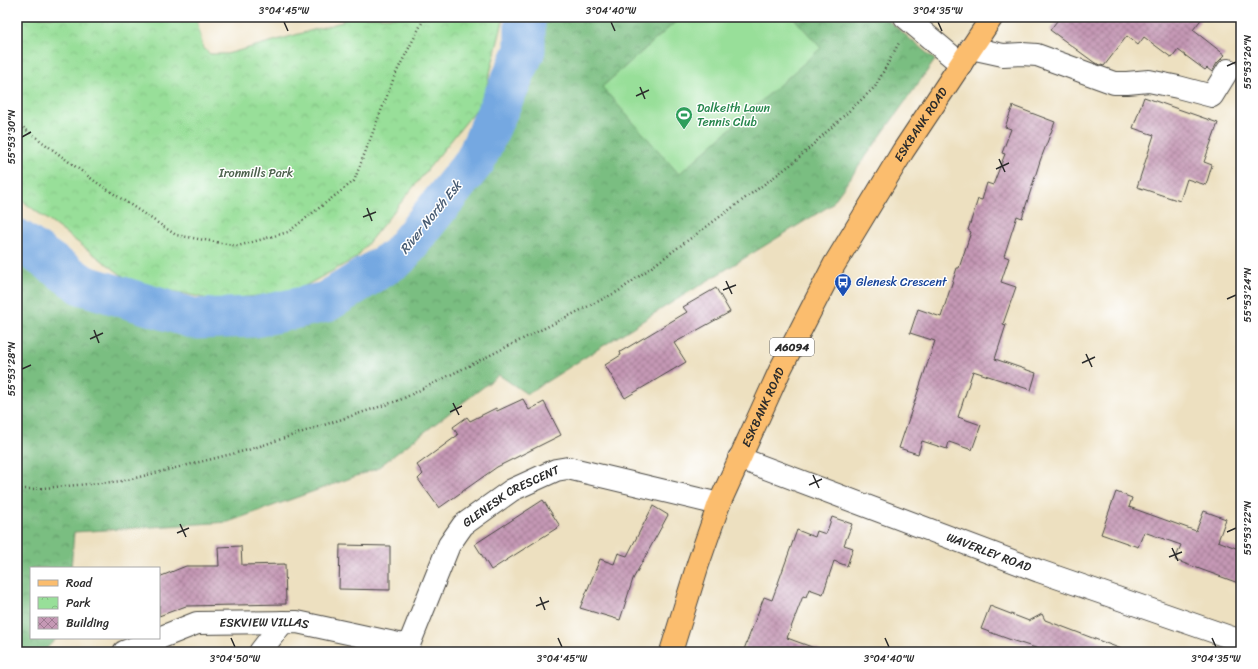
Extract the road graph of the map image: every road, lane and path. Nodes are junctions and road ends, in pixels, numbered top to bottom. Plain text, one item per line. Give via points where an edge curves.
1 (425, 17) edge
2 (992, 17) edge
3 (911, 22) edge
4 (959, 55) junction
5 (1228, 70) dead end
6 (17, 123) edge
7 (739, 458) junction
8 (17, 489) edge
9 (719, 504) junction
10 (283, 622) junction
11 (160, 638) edge
12 (157, 639) edge
13 (1241, 641) edge
14 (407, 649) edge
15 (124, 652) edge
16 (260, 652) edge
17 (671, 652) edge

1 - 6 path via 395,75 354,181 288,232 238,246 176,235 96,182
2 - 4 main road, ESKBANK ROAD / A6094
3 - 4 street
3 - 8 path via 875,87 793,163 619,291 400,400 248,450 124,481
4 - 5 street via 1038,55 1114,83 1149,81 1212,96
4 - 7 main road, ESKBANK ROAD / A6094 via 834,265 781,368
7 - 9 main road, ESKBANK ROAD / A6094
7 - 13 street, WAVERLEY ROAD via 1039,571
9 - 14 street, GLENESK CRESCENT via 568,468 556,470 512,490 463,525 449,545
9 - 17 main road, ESKBANK ROAD / A6094
10 - 11 street, ESKVIEW VILLAS via 197,623
10 - 14 street, ESKVIEW VILLAS via 297,622
10 - 16 street
12 - 15 street, ESKVIEW VILLAS

